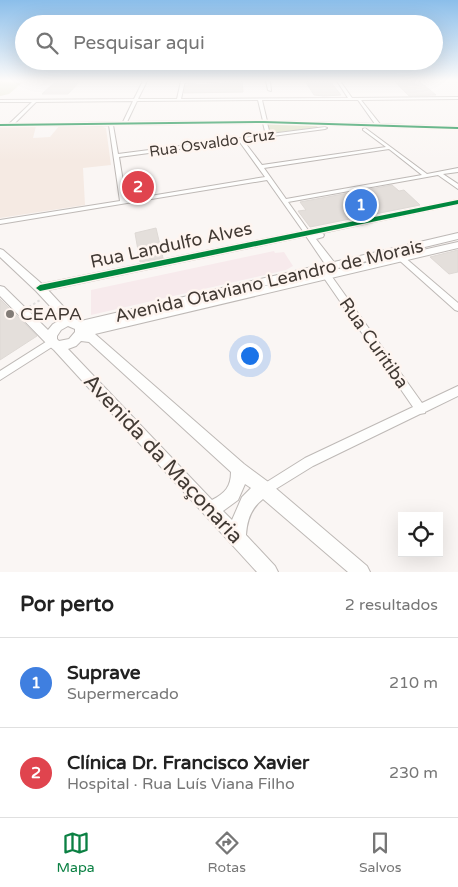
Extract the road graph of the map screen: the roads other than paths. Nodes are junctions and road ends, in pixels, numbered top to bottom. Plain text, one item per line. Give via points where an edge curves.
1 (28, 108) edge
2 (132, 108) edge
3 (261, 108) edge
4 (364, 108) edge
5 (264, 122) junction
6 (313, 123) junction
7 (11, 124) junction
8 (111, 124) junction
9 (124, 124) junction
10 (0, 125) edge
11 (328, 126) junction
12 (356, 126) junction
13 (374, 126) junction
14 (438, 127) junction
15 (458, 128) edge
16 (317, 129) junction
17 (364, 129) junction
18 (425, 129) junction
19 (442, 131) junction
20 (458, 132) edge
21 (268, 135) junction
22 (241, 140) junction
23 (389, 148) junction
24 (116, 156) junction
25 (261, 167) junction
26 (458, 170) edge
27 (438, 173) junction
28 (425, 175) junction
29 (268, 178) junction
30 (458, 187) edge
31 (123, 201) junction
32 (285, 201) junction
33 (458, 202) edge
34 (458, 208) edge
35 (0, 222) edge
36 (309, 235) junction
37 (458, 236) edge
38 (458, 245) edge
39 (0, 252) edge
40 (401, 258) junction
41 (335, 270) junction
42 (327, 276) junction
43 (40, 288) junction
44 (0, 290) edge
45 (227, 295) junction
46 (458, 308) edge
47 (78, 329) junction
48 (53, 342) junction
49 (0, 376) edge
50 (458, 391) edge
51 (421, 410) junction
52 (239, 469) junction
53 (266, 489) junction
54 (210, 510) junction
55 (237, 539) junction
56 (269, 572) edge
57 (361, 572) edge

1 - 7 street
2 - 9 street
3 - 5 street
4 - 13 street
5 - 6 street
5 - 9 street
5 - 21 street
6 - 11 street
6 - 16 street via 320,126
7 - 8 street
7 - 10 street
8 - 9 street
8 - 24 street
11 - 12 street, Rua Osvaldo Cruz
11 - 16 street, Rua Osvaldo Cruz
12 - 13 street
12 - 17 street, Rua Osvaldo Cruz
13 - 17 street, Rua Osvaldo Cruz
13 - 18 street, Rua Osvaldo Cruz
14 - 15 street
14 - 18 street
14 - 19 street via 433,128
16 - 21 street, Rua Osvaldo Cruz
17 - 23 street
18 - 19 street, Rua Osvaldo Cruz
19 - 20 street, Rua Osvaldo Cruz
21 - 22 street, Rua Osvaldo Cruz
22 - 24 street, Rua Osvaldo Cruz
22 - 25 street
23 - 25 street
23 - 28 street
24 - 31 street
25 - 29 street
26 - 27 street
27 - 28 street
27 - 30 street
28 - 32 street
29 - 31 street
29 - 32 street
31 - 35 street
32 - 36 street
33 - 36 street
34 - 36 street
36 - 41 street
36 - 43 street, Rua Landulfo Alves
37 - 41 street, Avenida Otaviano Leandro de Morais
38 - 40 street, Avenida Otaviano Leandro de Morais
39 - 43 street
40 - 41 street, Avenida Otaviano Leandro de Morais
40 - 46 street
41 - 42 street, Avenida Otaviano Leandro de Morais
41 - 45 street, Avenida Otaviano Leandro de Morais
42 - 45 street, Avenida Otaviano Leandro de Morais
42 - 51 street, Rua Curitiba
43 - 47 street
44 - 48 street, Avenida da Maçonaria
45 - 47 street, Avenida Otaviano Leandro de Morais
47 - 48 street via 68,345
47 - 48 street via 56,327 51,335
47 - 52 street
48 - 49 street
48 - 54 street, Avenida da Maçonaria
50 - 51 street
51 - 53 street via 308,462
52 - 53 street
52 - 54 street via 236,492
53 - 55 street via 250,498 242,509
53 - 57 street
54 - 55 street, Avenida da Maçonaria
55 - 56 street, Avenida da Maçonaria

